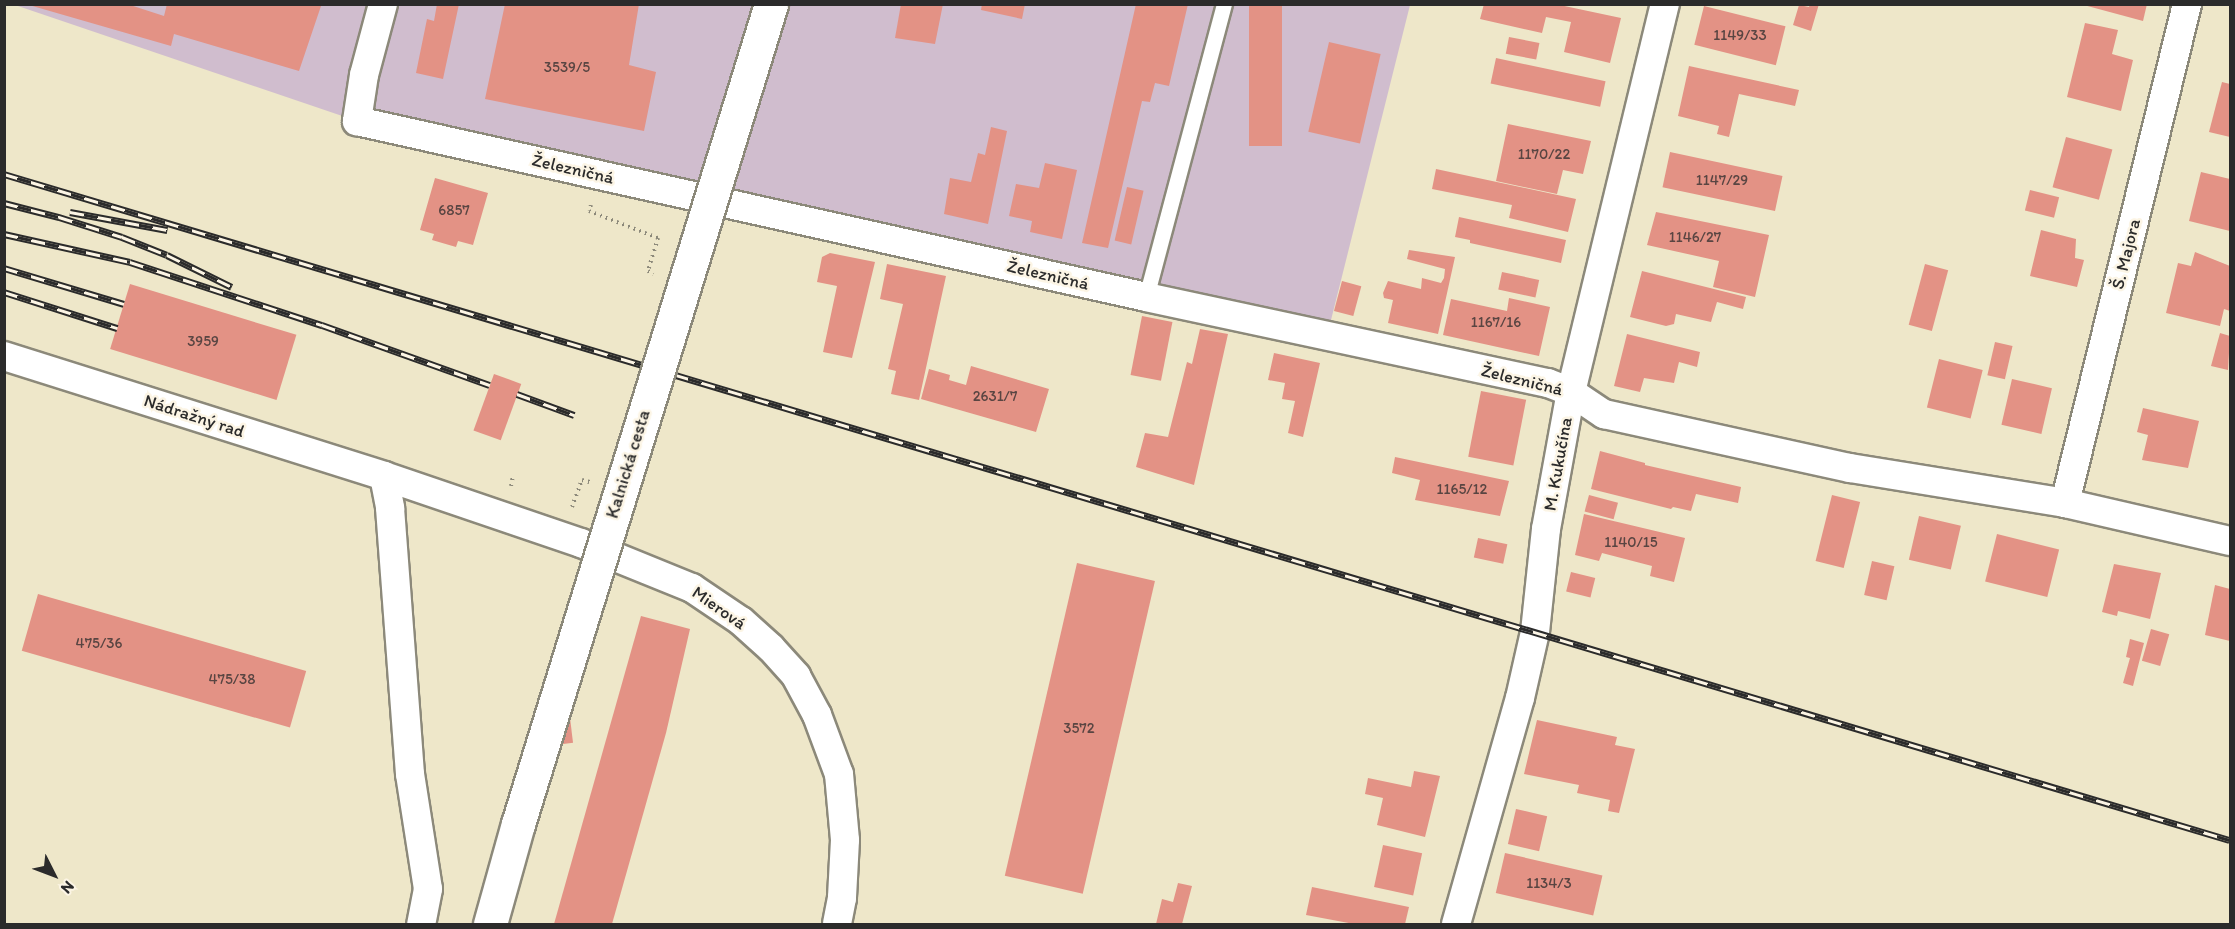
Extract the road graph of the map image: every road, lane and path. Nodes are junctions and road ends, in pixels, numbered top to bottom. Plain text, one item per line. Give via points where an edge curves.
1 (383, 4) edge
2 (771, 4) edge
3 (1224, 4) edge
4 (1665, 4) edge
5 (2187, 4) edge
6 (590, 211) dead end
7 (648, 271) dead end
8 (1146, 297) junction
9 (4, 356) edge
10 (1571, 392) junction
11 (384, 476) junction
12 (513, 476) dead end
13 (582, 480) dead end
14 (520, 489) dead end
15 (2064, 503) junction
16 (561, 505) dead end
17 (2230, 541) edge
18 (421, 924) edge
19 (490, 924) edge
20 (837, 924) edge
21 (1456, 924) edge

1 - 8 street, Železničná via 364,75 357,121
2 - 19 main road, Kalnická cesta, bridge
3 - 8 lane
4 - 10 street, M. Kukučína
5 - 15 street, Š. Majora
6 - 7 path via 658,238
8 - 10 street, Železničná via 1548,383
9 - 11 street, Nádražný rad
10 - 15 street, Železničná via 1604,414 1850,468
10 - 21 street, M. Kukučína via 1546,529 1535,632
11 - 18 street via 390,508 410,774 428,890
11 - 20 street, Mierová via 581,543 692,588 741,621 771,648 807,695 839,774 845,840
12 - 14 path via 509,485
13 - 16 path via 572,509
15 - 17 street

